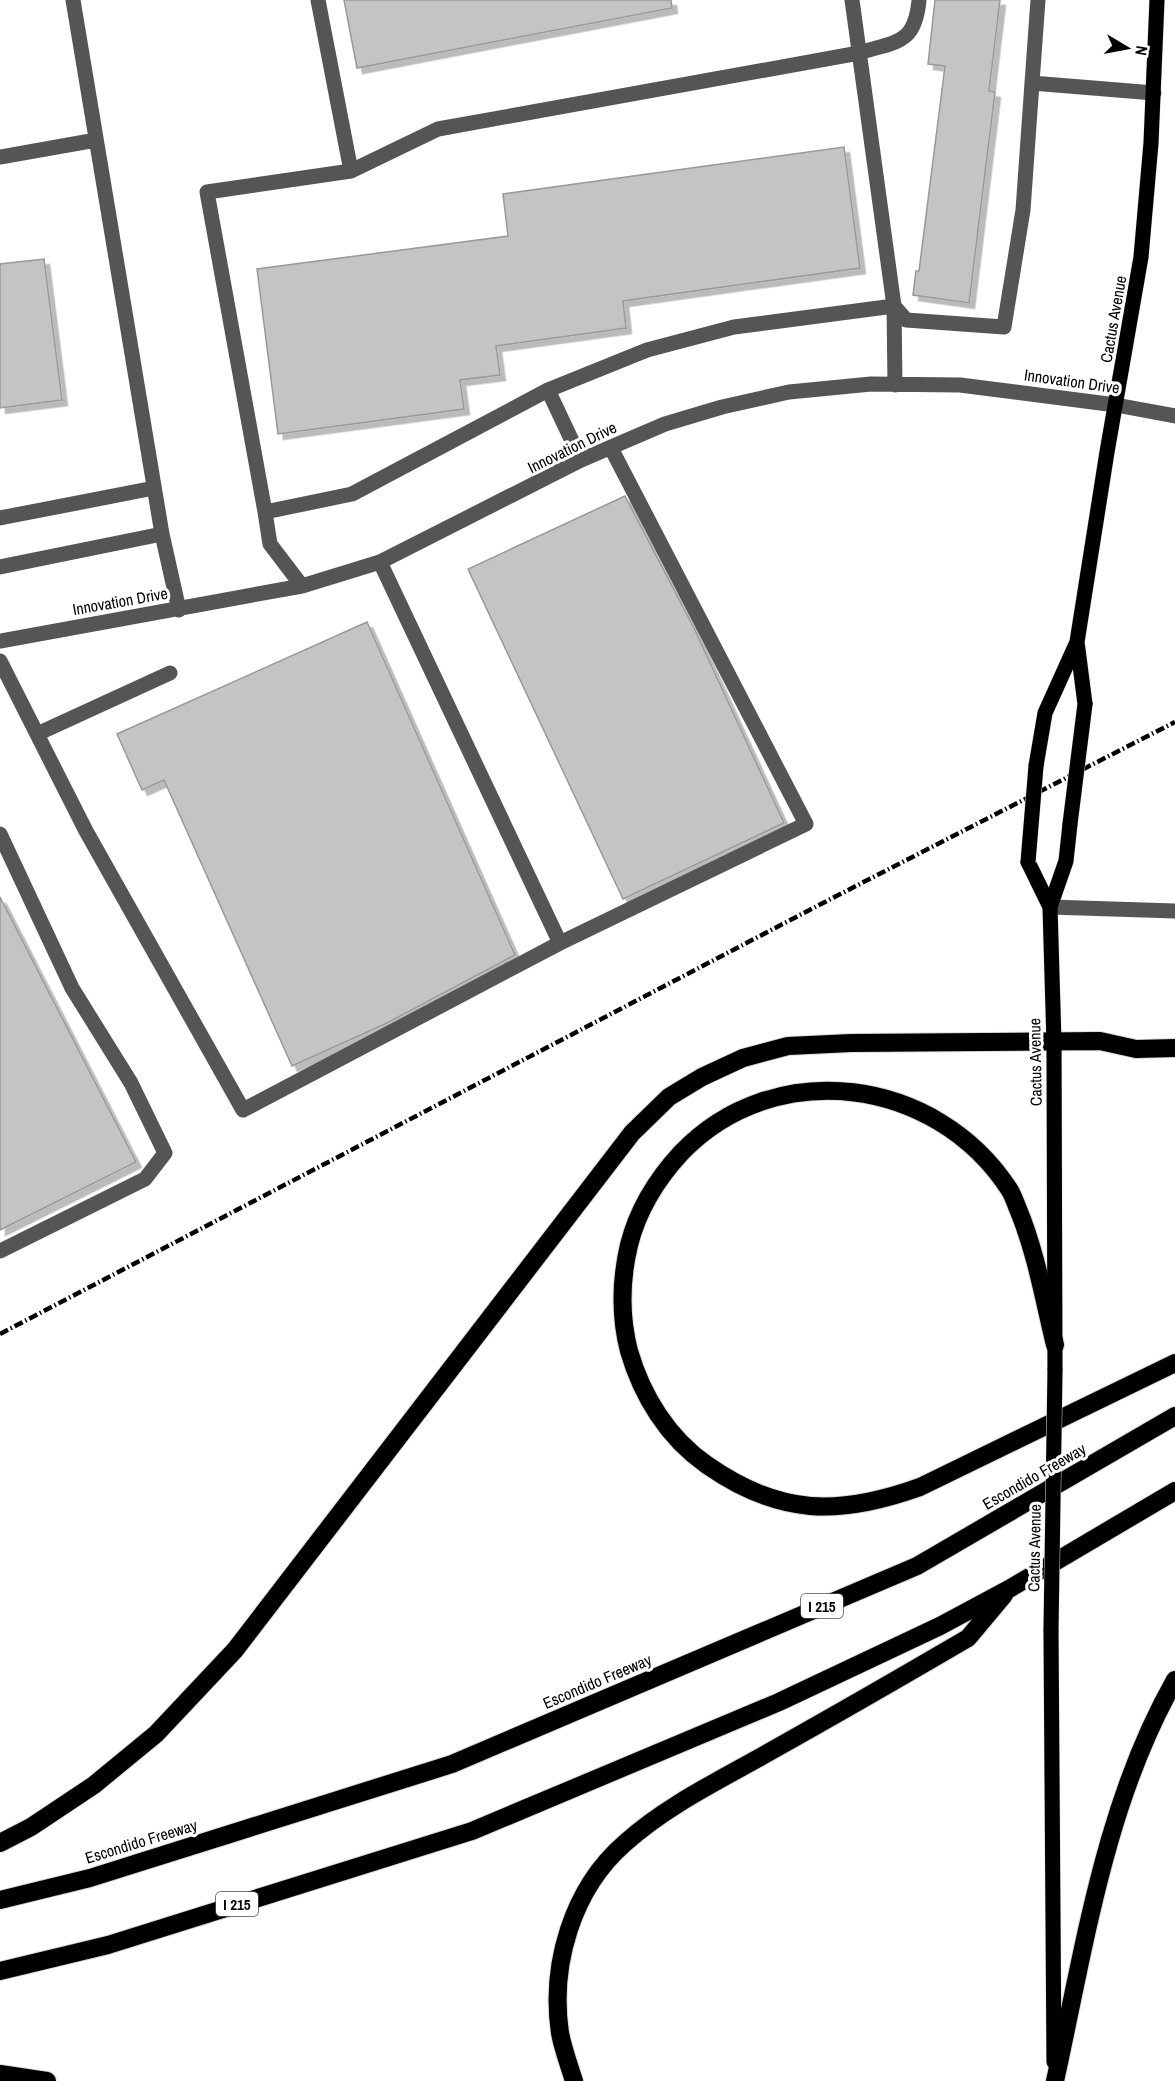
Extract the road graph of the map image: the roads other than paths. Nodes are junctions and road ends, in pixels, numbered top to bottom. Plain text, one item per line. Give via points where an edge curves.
1 (73, 0) edge
2 (318, 0) edge
3 (852, 0) edge
4 (919, 0) edge
5 (1038, 0) edge
6 (1157, 0) edge
7 (859, 52) junction
8 (1032, 83) junction
9 (1154, 93) junction
10 (96, 140) junction
11 (0, 157) edge
12 (351, 171) junction
13 (894, 306) junction
14 (895, 385) junction
15 (548, 390) junction
16 (1116, 405) junction
17 (1175, 416) edge
18 (611, 448) junction
19 (581, 460) junction
20 (154, 488) junction
21 (265, 512) junction
22 (0, 518) edge
23 (162, 534) junction
24 (380, 562) junction
25 (0, 567) edge
26 (302, 586) junction
27 (179, 610) junction
28 (0, 641) edge
29 (1077, 642) junction
30 (0, 661) edge
31 (170, 674) dead end
32 (37, 734) junction
33 (0, 834) edge
34 (1050, 907) junction
35 (1175, 911) edge
36 (560, 943) junction
37 (1054, 1042) junction
38 (1175, 1048) edge
39 (0, 1251) edge
40 (1055, 1345) junction
41 (1175, 1363) edge
42 (1175, 1416) edge
43 (1175, 1491) edge
44 (1009, 1589) junction
45 (1175, 1680) edge
46 (0, 1843) edge
47 (0, 1900) edge
48 (0, 1971) edge
49 (0, 2074) edge
50 (47, 2081) edge
51 (574, 2081) edge
52 (1055, 2081) edge

1 - 10 street
2 - 12 street
3 - 7 street
4 - 7 street via 914,27 902,40
5 - 8 street
6 - 9 main road, Cactus Avenue
7 - 12 street via 438,129
7 - 13 street
8 - 9 street
8 - 13 street via 1023,210 1004,327 906,320
9 - 16 main road, Cactus Avenue via 1142,257
10 - 11 street
10 - 20 street
12 - 21 street via 207,192
13 - 14 street
13 - 15 street via 734,327 647,350
14 - 16 street, Innovation Drive via 960,385
14 - 18 street, Innovation Drive via 871,384 766,396 665,424
15 - 19 street
15 - 21 street via 352,494
16 - 17 street, Innovation Drive
16 - 29 main road, Cactus Avenue
18 - 19 street, Innovation Drive
18 - 36 street via 806,824
19 - 24 street, Innovation Drive
20 - 22 street
20 - 23 street
21 - 26 street via 270,544
23 - 25 street
23 - 27 street
24 - 26 street, Innovation Drive
24 - 36 street
26 - 27 street, Innovation Drive
27 - 28 street, Innovation Drive
29 - 34 main road, Cactus Avenue, bridge via 1085,704 1066,861
29 - 34 main road, Cactus Avenue, bridge via 1045,713 1033,788 1028,862
30 - 32 street
31 - 32 street
32 - 36 street via 243,1110
33 - 39 street via 72,988 130,1083 165,1153 145,1179
34 - 35 street
34 - 37 main road, Cactus Avenue
37 - 38 highway via 1100,1041 1136,1049
37 - 40 main road, Cactus Avenue
37 - 46 highway via 788,1046 743,1058 669,1097 632,1133 235,1650 156,1734 94,1785
40 - 41 highway via 1033,1252 1009,1190 974,1147 952,1130 920,1110 888,1098 818,1090 752,1104 720,1120 693,1140 652,1189 636,1219 625,1262 625,1335 646,1396 661,1419 685,1447 727,1479 787,1503 824,1508 888,1499
40 - 52 main road, Cactus Avenue, bridge via 1051,1630
42 - 47 highway, Escondido Freeway / I 215 via 917,1566 452,1764 90,1878
43 - 44 highway, I 215
44 - 48 highway, I 215 via 779,1702 472,1830 108,1945
44 - 51 highway via 968,1638 673,1807 623,1844 603,1866 577,1909 567,1935 558,1981 560,2034
45 - 52 highway via 1135,1760 1110,1834
49 - 50 highway

